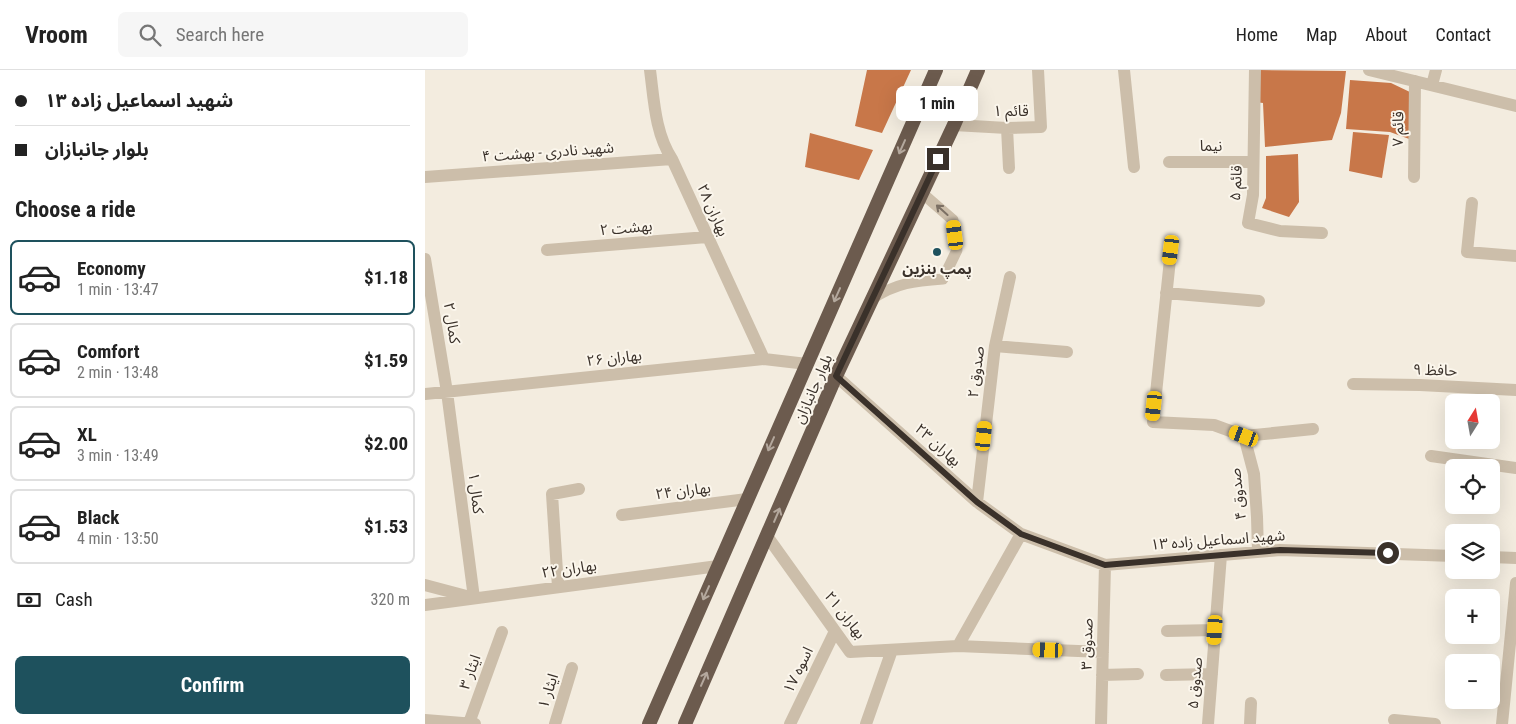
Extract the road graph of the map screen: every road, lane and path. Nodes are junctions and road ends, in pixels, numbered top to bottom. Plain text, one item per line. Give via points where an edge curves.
1 (650, 70) edge
2 (936, 70) edge
3 (978, 70) edge
4 (1038, 70) edge
5 (1124, 70) edge
6 (1255, 70) edge
7 (1369, 70) edge
8 (1436, 70) edge
9 (1415, 81) junction
10 (1432, 85) junction
11 (1516, 106) edge
12 (954, 125) junction
13 (1007, 128) junction
14 (673, 159) junction
15 (1169, 162) dead end
16 (1253, 162) junction
17 (1134, 166) dead end
18 (1009, 168) dead end
19 (425, 177) edge
20 (1414, 177) dead end
21 (922, 193) junction
22 (1472, 204) dead end
23 (1322, 233) dead end
24 (707, 237) junction
25 (547, 250) dead end
26 (1171, 250) dead end
27 (1516, 256) edge
28 (425, 259) edge
29 (1010, 277) dead end
30 (1166, 293) junction
31 (871, 300) junction
32 (1259, 301) dead end
33 (995, 346) junction
34 (1067, 352) dead end
35 (764, 359) junction
36 (807, 364) junction
37 (836, 376) junction
38 (1353, 384) dead end
39 (1516, 390) edge
40 (447, 392) junction
41 (425, 394) edge
42 (1313, 429) dead end
43 (1244, 436) junction
44 (1431, 456) dead end
45 (1516, 468) edge
46 (579, 489) dead end
47 (747, 499) junction
48 (977, 502) junction
49 (622, 515) dead end
50 (1021, 534) junction
51 (767, 536) junction
52 (1258, 552) junction
53 (1221, 555) junction
54 (1445, 556) edge
55 (1500, 557) edge
56 (1516, 558) edge
57 (1105, 565) junction
58 (718, 566) junction
59 (1516, 583) edge
60 (425, 585) edge
61 (558, 587) junction
62 (474, 598) junction
63 (425, 605) edge
64 (1514, 627) edge
65 (1215, 630) junction
66 (835, 631) junction
67 (1167, 631) dead end
68 (502, 632) dead end
69 (957, 646) junction
70 (892, 650) junction
71 (1103, 652) junction
72 (572, 668) dead end
73 (1138, 674) dead end
74 (1212, 674) junction
75 (1102, 675) junction
76 (1166, 675) dead end
77 (1251, 703) dead end
78 (425, 720) edge
79 (1394, 720) dead end
80 (469, 724) edge
81 (475, 724) edge
82 (555, 724) edge
83 (649, 724) edge
84 (685, 724) edge
85 (790, 724) edge
86 (866, 724) edge
87 (1101, 724) edge
88 (1208, 724) edge
89 (1249, 724) edge
90 (1435, 724) edge
91 (1502, 724) edge

1 - 14 street, بهاران ۲۸ via 655,111 664,146
2 -> 36 highway, بلوار جانبازان
3 - 12 highway, بلوار جانبازان
4 - 13 street, قائم ۱ via 1041,127
5 - 17 street
6 - 16 street, قائم ۵
7 - 9 street
8 - 10 street
9 - 10 street
9 - 20 street, قائم ۷
10 - 11 street
12 - 13 street, قائم ۱
12 - 21 highway, بلوار جانبازان
13 - 18 street
14 - 19 street, شهید نادری - بهشت ۴
14 - 24 street, بهاران ۲۸
15 - 16 street, نیما
16 - 23 street, قائم ۵ via 1253,195 1248,223 1280,231
21 - 31 highway, بلوار جانبازان
31 -> 21 lane via 887,289 912,281 943,279 957,250 953,220
22 - 27 street via 1467,252
24 - 25 street, بهشت ۲
24 - 35 street, بهاران ۲۸
26 - 30 street
28 - 40 street, کمال ۲
29 - 33 street, صدوق ۲
30 - 32 street
30 - 43 street via 1153,422 1214,425
31 - 37 highway, بلوار جانبازان
33 - 34 street
33 - 48 street, صدوق ۲
35 - 36 street, بهاران ۲۶
35 - 40 street, بهاران ۲۶
36 -> 47 highway, بلوار جانبازان
37 - 48 street, بهاران ۲۳
51 -> 37 highway, بلوار جانبازان
38 - 39 street, حافظ ۹
40 - 41 street, بهاران ۲۶
40 - 62 street, کمال ۱
42 - 43 street
43 - 52 street, صدوق ۴ via 1254,474
44 - 45 street
46 - 61 street via 552,494
47 - 49 street, بهاران ۲۴
47 - 58 highway, بلوار جانبازان
48 - 50 street, بهاران ۲۳
50 - 57 street, شهید اسماعیل زاده ۱۳
50 - 69 street
51 - 66 street, بهاران ۲۱
84 -> 51 highway, بلوار جانبازان
52 - 53 street, شهید اسماعیل زاده ۱۳
52 - 54 street, شهید اسماعیل زاده ۱۳
53 - 57 street, شهید اسماعیل زاده ۱۳
53 - 65 street, صدوق ۵
55 - 56 street
57 - 71 street, صدوق ۳
58 - 61 street, بهاران ۲۲
58 -> 83 highway, بلوار جانبازان
59 - 64 street
60 - 62 street
61 - 62 street, بهاران ۲۲
62 - 63 street, بهاران ۲۲
64 - 91 street
65 - 67 street
65 - 74 street, صدوق ۵
66 - 70 street, بهاران ۲۱ via 849,652
66 - 85 street, اسوه ۱۷
68 - 80 street, ایثار ۳
69 - 70 street, بهاران ۲۱
69 - 71 street, بهاران ۲۱
70 - 86 street
71 - 75 street, صدوق ۳
72 - 82 street, ایثار ۱
73 - 75 street
74 - 76 street
74 - 88 street, صدوق ۵
75 - 87 street, صدوق ۳
77 - 89 street
78 - 80 street
79 - 90 street
80 - 81 street

